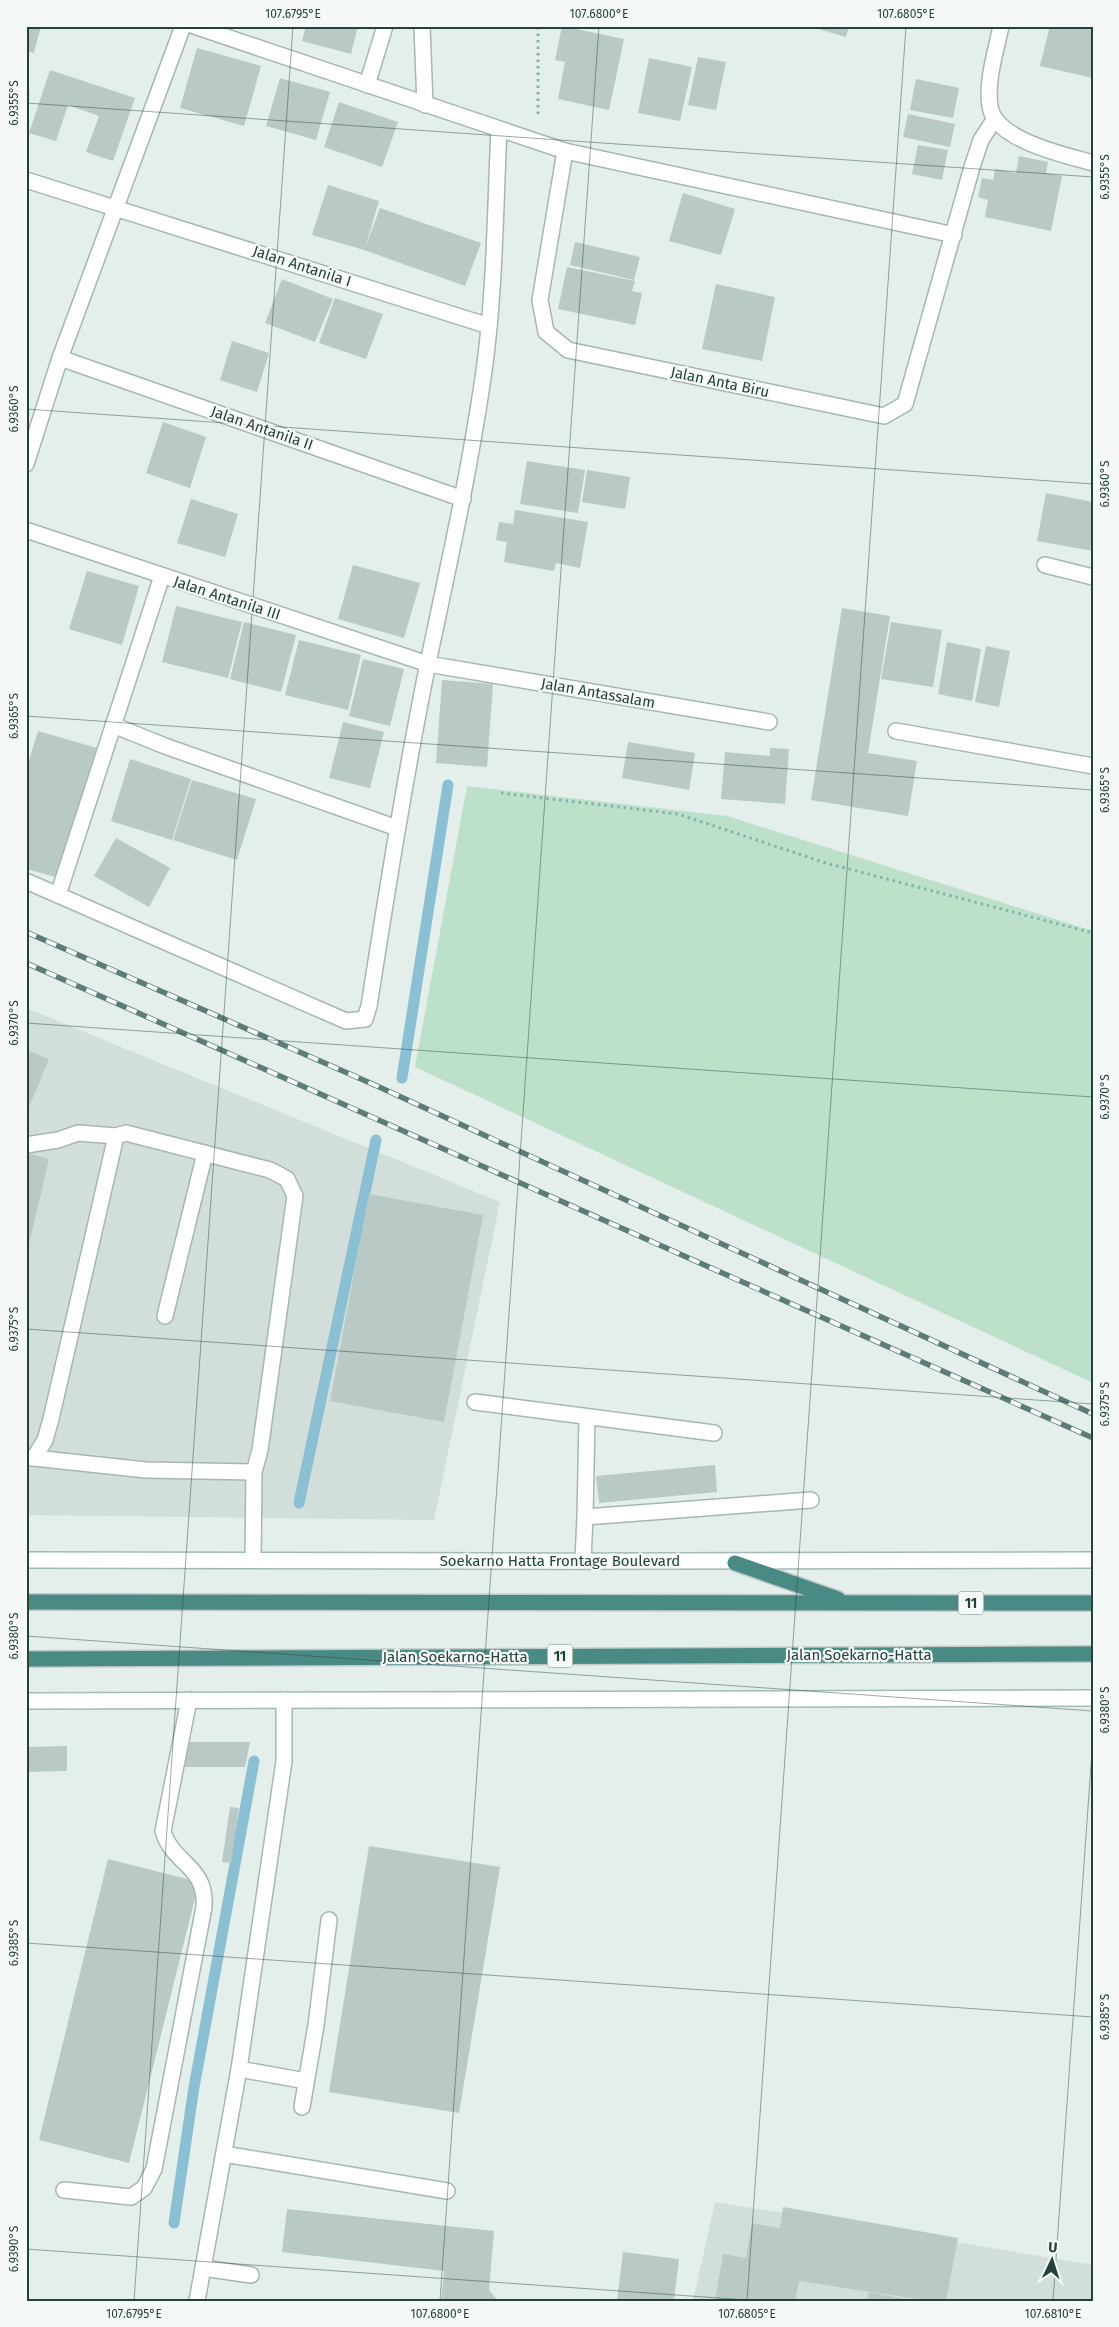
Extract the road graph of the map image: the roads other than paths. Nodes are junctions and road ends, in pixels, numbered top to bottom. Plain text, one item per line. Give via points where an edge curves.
1 (183, 26) edge
2 (194, 26) edge
3 (385, 26) edge
4 (422, 26) edge
5 (1001, 26) edge
6 (367, 85) junction
7 (425, 105) junction
8 (994, 120) junction
9 (498, 129) junction
10 (565, 151) junction
11 (1093, 163) edge
12 (26, 180) edge
13 (115, 206) junction
14 (954, 235) junction
15 (489, 326) junction
16 (60, 358) junction
17 (26, 464) edge
18 (464, 499) junction
19 (26, 530) edge
20 (1045, 565) dead end
21 (162, 576) junction
22 (1093, 577) edge
23 (428, 664) junction
24 (769, 722) dead end
25 (113, 725) junction
26 (896, 731) dead end
27 (1093, 766) edge
28 (398, 828) junction
29 (26, 881) edge
30 (58, 895) junction
31 (116, 1136) junction
32 (26, 1145) edge
33 (205, 1154) junction
34 (165, 1316) dead end
35 (475, 1402) dead end
36 (587, 1417) junction
37 (714, 1433) dead end
38 (30, 1458) edge
39 (254, 1472) junction
40 (811, 1500) dead end
41 (585, 1517) junction
42 (26, 1560) edge
43 (253, 1560) junction
44 (583, 1560) junction
45 (1093, 1560) edge
46 (735, 1563) junction
47 (26, 1602) edge
48 (849, 1603) junction
49 (1093, 1603) edge
50 (1093, 1654) edge
51 (26, 1658) edge
52 (1093, 1698) edge
53 (189, 1700) junction
54 (284, 1700) junction
55 (26, 1701) edge
56 (329, 1920) dead end
57 (239, 2069) junction
58 (306, 2081) junction
59 (302, 2107) dead end
60 (224, 2154) junction
61 (64, 2190) dead end
62 (447, 2191) dead end
63 (203, 2268) junction
64 (251, 2275) dead end
65 (197, 2301) edge

1 - 13 street
2 - 6 street
3 - 6 street
4 - 7 street
5 - 8 street via 990,86
6 - 7 street
7 - 9 street
8 - 11 street via 1014,135 1041,148
8 - 14 street, Jalan Anta Biru via 981,140
9 - 10 street
9 - 15 street
10 - 14 street
10 - 14 street, Jalan Anta Biru via 540,300 546,332 568,350 884,416 905,404
12 - 13 street, Jalan Antanila I
13 - 15 street, Jalan Antanila I
13 - 16 street
15 - 18 street
16 - 17 street
16 - 18 street, Jalan Antanila II
18 - 23 street
19 - 21 street, Jalan Antanila III
20 - 22 street
21 - 23 street, Jalan Antanila III
21 - 25 street
23 - 24 street, Jalan Antassalam
23 - 28 street
25 - 28 street
25 - 30 street
26 - 27 street
28 - 30 street via 369,1006 364,1019 346,1021
29 - 30 street
31 - 32 street via 78,1133
31 - 33 street via 126,1133
31 - 38 street via 51,1419 45,1440
33 - 34 street
33 - 39 street via 270,1170 287,1179 294,1196 260,1450
35 - 36 street
36 - 37 street
36 - 41 street
38 - 39 street via 146,1470
39 - 43 street
40 - 41 street
41 - 44 street
42 - 43 street, Soekarno Hatta Frontage Boulevard
43 - 44 street, Soekarno Hatta Frontage Boulevard
44 - 46 street, Soekarno Hatta Frontage Boulevard
45 - 46 street, Soekarno Hatta Frontage Boulevard
46 - 48 highway
47 - 48 highway, 11
48 - 49 highway, 11
50 - 51 highway, Jalan Soekarno-Hatta / 11
52 - 54 street
53 - 54 street
53 - 55 street
53 - 61 street via 163,1831 166,1842 200,1879 205,1892 154,2169 144,2188 131,2197
54 - 57 street via 284,1761
56 - 58 street
57 - 58 street
57 - 60 street
58 - 59 street
60 - 62 street
60 - 63 street
63 - 64 street
63 - 65 street

